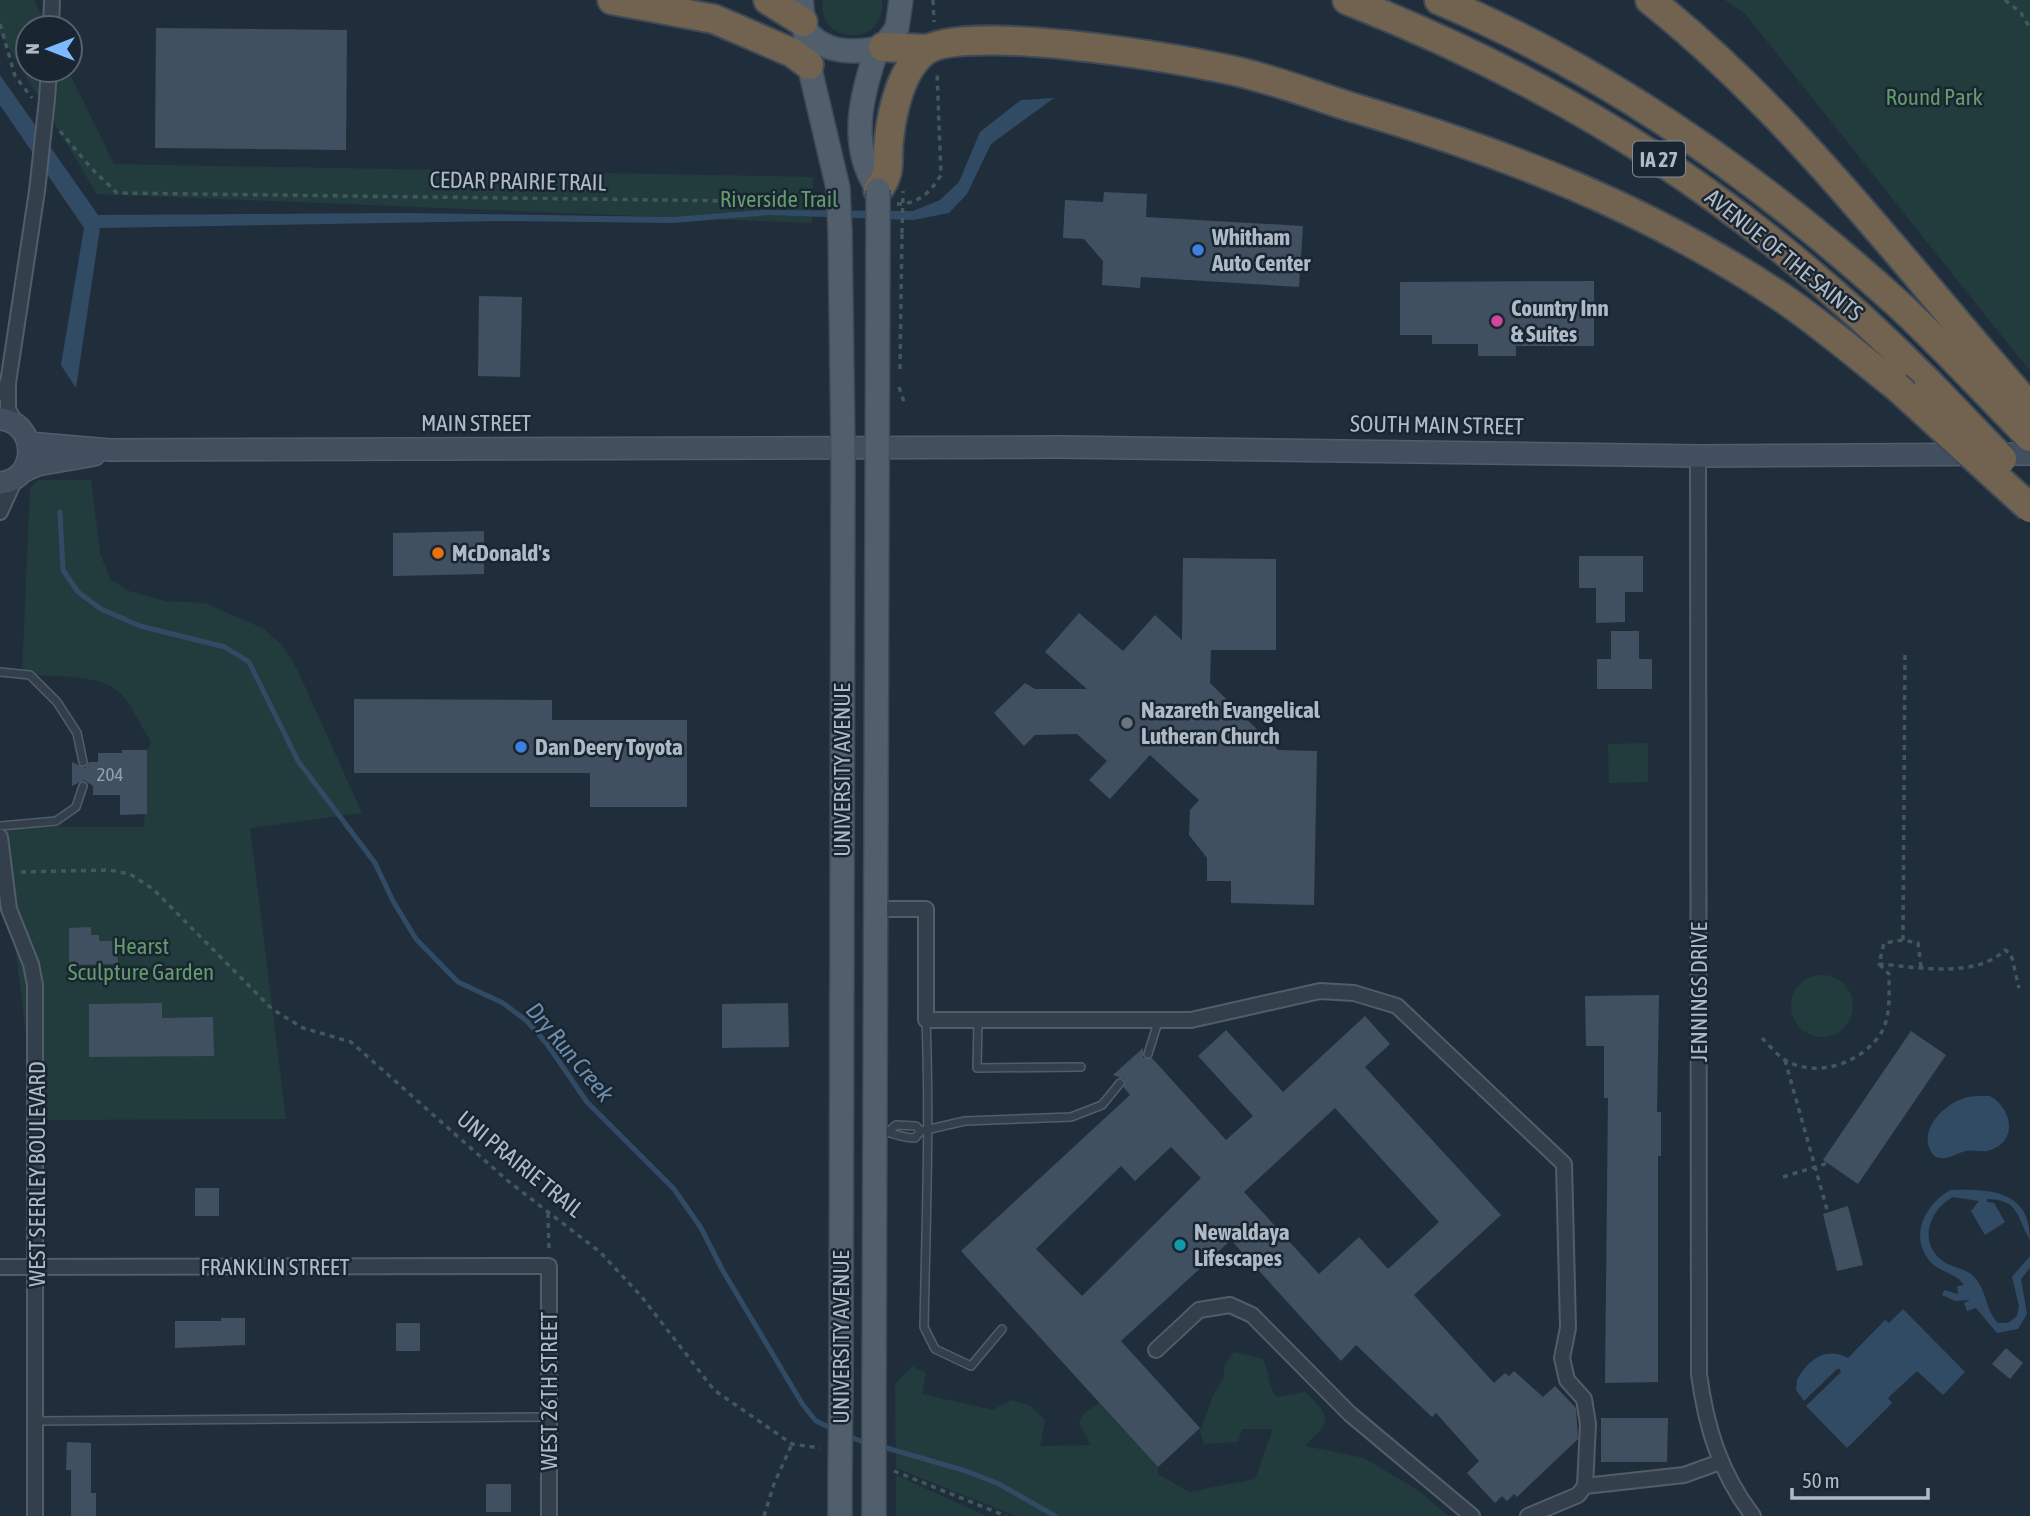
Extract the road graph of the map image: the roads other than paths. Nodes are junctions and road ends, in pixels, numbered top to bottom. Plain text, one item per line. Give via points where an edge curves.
1 (612, 0) edge
2 (768, 0) edge
3 (901, 0) edge
4 (1348, 0) edge
5 (1439, 0) edge
6 (1650, 0) edge
7 (803, 16) edge
8 (880, 48) junction
9 (931, 48) junction
10 (810, 65) junction
11 (45, 84) edge
12 (892, 195) junction
13 (1994, 384) junction
14 (4, 388) edge
15 (2030, 407) edge
16 (8, 421) edge
17 (2030, 437) edge
18 (28, 443) junction
19 (843, 448) junction
20 (878, 448) junction
21 (110, 450) junction
22 (2030, 453) edge
23 (1698, 456) junction
24 (13, 478) edge
25 (2030, 488) edge
26 (2030, 508) edge
27 (0, 512) edge
28 (0, 672) edge
29 (83, 762) dead end
30 (83, 786) dead end
31 (0, 826) edge
32 (0, 837) edge
33 (876, 909) junction
34 (926, 1020) junction
35 (978, 1021) junction
36 (1158, 1022) junction
37 (1148, 1054) dead end
38 (1081, 1067) dead end
39 (1120, 1083) dead end
40 (882, 1131) junction
41 (926, 1131) junction
42 (550, 1266) joint
43 (0, 1267) edge
44 (37, 1267) junction
45 (1002, 1329) dead end
46 (1156, 1350) dead end
47 (549, 1417) junction
48 (36, 1421) junction
49 (1720, 1462) junction
50 (1585, 1486) junction
51 (35, 1516) edge
52 (549, 1516) edge
53 (840, 1516) edge
54 (874, 1516) edge
55 (1472, 1516) edge
56 (1528, 1516) edge
57 (1753, 1516) edge

1 - 10 highway via 714,19 793,52
2 - 7 highway
3 - 8 main road, UNIVERSITY AVENUE via 897,27
4 - 25 highway, AVENUE OF THE SAINTS / IA 27, bridge via 1448,40 1557,96 1610,126 1741,216 1835,292
5 - 13 highway, AVENUE OF THE SAINTS / IA 27 via 1577,68 1703,145 1853,265 1948,351
6 - 13 highway via 1716,55 1801,139
7 - 8 main road via 811,38 841,51
7 - 10 main road, UNIVERSITY AVENUE
8 - 9 highway
8 - 12 main road, UNIVERSITY AVENUE via 862,94 859,117 865,171
9 - 12 highway via 911,65 895,108 888,141
9 - 26 highway, bridge via 1010,39 1135,52 1238,72 1445,134 1544,170 1713,255 1782,298 1896,386
10 - 19 main road, UNIVERSITY AVENUE, bridge via 840,231
11 - 14 street, bridge via 37,191
12 - 20 main road, UNIVERSITY AVENUE, bridge via 878,232
13 - 15 highway
13 - 17 highway, AVENUE OF THE SAINTS / IA 27
14 - 16 street
16 - 18 street via 24,431
18 - 21 street, MAIN STREET
18 - 24 street via 31,451
19 - 20 street, SOUTH MAIN STREET
19 - 21 street, MAIN STREET
19 - 53 main road, UNIVERSITY AVENUE, bridge
20 - 23 street, SOUTH MAIN STREET via 1347,449
20 - 33 main road, UNIVERSITY AVENUE
21 - 24 street, MAIN STREET via 37,465
22 - 23 street, SOUTH MAIN STREET
23 - 49 street, JENNINGS DRIVE via 1699,1374 1705,1415
24 - 27 street
28 - 29 lane via 30,676 57,702 77,733
30 - 31 lane via 76,807 56,821
32 - 44 street, WEST SEERLEY BOULEVARD via 9,909 35,985
33 - 34 street via 926,909
33 - 40 main road, UNIVERSITY AVENUE
34 - 35 street
34 - 41 lane
35 - 36 street
35 - 38 lane via 977,1068
36 - 37 lane
36 - 50 street via 1191,1020 1320,991 1354,993 1396,1006 1564,1164 1568,1328 1563,1358 1567,1380 1584,1399 1588,1424
39 - 41 lane via 1102,1105 1071,1117 965,1121
40 - 41 lane via 896,1125
40 - 41 lane via 897,1138 915,1138
40 - 54 main road, UNIVERSITY AVENUE, bridge via 874,1394 881,1476
41 - 45 lane via 924,1327 935,1349 971,1366
42 - 44 street, FRANKLIN STREET
42 - 47 street, WEST 26TH STREET
43 - 44 street, FRANKLIN STREET
44 - 48 street, WEST SEERLEY BOULEVARD
46 - 55 street via 1199,1310 1230,1305 1252,1315 1349,1414
47 - 48 lane
47 - 52 street, WEST 26TH STREET
48 - 51 street, WEST SEERLEY BOULEVARD
49 - 50 street via 1684,1475
49 - 57 street, JENNINGS DRIVE
50 - 56 street via 1578,1495

